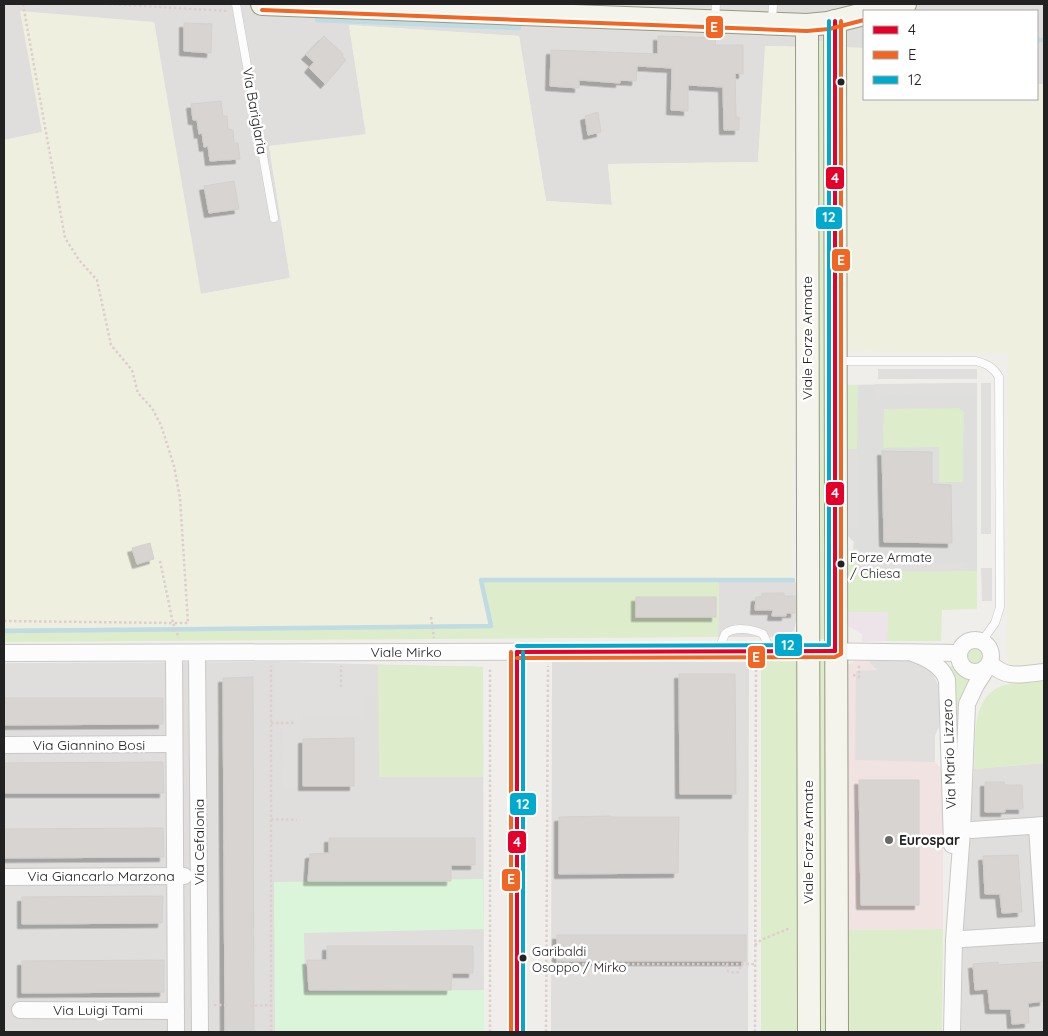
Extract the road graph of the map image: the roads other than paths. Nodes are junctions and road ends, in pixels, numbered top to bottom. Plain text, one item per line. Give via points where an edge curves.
1 (262, 4) edge
2 (905, 4) edge
3 (237, 8) edge
4 (880, 10) edge
5 (716, 12) edge
6 (772, 14) edge
7 (863, 14) edge
8 (835, 22) junction
9 (806, 25) junction
10 (274, 218) dead end
11 (835, 361) junction
12 (982, 641) junction
13 (718, 651) junction
14 (771, 651) junction
15 (808, 651) junction
16 (835, 651) junction
17 (517, 652) junction
18 (907, 652) junction
19 (4, 653) edge
20 (174, 653) junction
21 (197, 653) junction
22 (959, 653) junction
23 (988, 666) junction
24 (1044, 672) edge
25 (174, 744) junction
26 (4, 745) edge
27 (1041, 826) edge
28 (972, 830) dead end
29 (175, 876) junction
30 (199, 876) junction
31 (4, 877) edge
32 (1044, 934) edge
33 (959, 940) junction
34 (20, 1010) dead end
35 (176, 1011) junction
36 (176, 1032) edge
37 (200, 1032) edge
38 (517, 1032) edge
39 (809, 1032) edge
40 (836, 1032) edge
41 (952, 1032) edge

1 - 5 street
2 - 4 street
3 - 10 lane, Via Bariglaria
5 - 6 street
6 - 9 street
7 - 8 street
8 - 9 street
8 - 11 street, Viale Forze Armate
9 - 15 street, Viale Forze Armate
11 - 12 lane via 976,361 987,364 999,377 1000,607 995,623
11 - 16 street, Viale Forze Armate
12 - 22 street via 968,641
12 - 23 street via 990,648 992,658
13 - 14 street, Viale Mirko
13 - 14 lane via 725,634 734,629 763,634
13 - 17 street, Viale Mirko
14 - 15 street, Viale Mirko
15 - 16 street
15 - 39 street, Viale Forze Armate
16 - 18 street, Via Mario Lizzero
16 - 40 street, Viale Forze Armate
17 - 21 street, Viale Mirko
17 - 38 street
18 - 22 street, Via Mario Lizzero
18 - 33 street, Via Mario Lizzero via 930,660 947,680
19 - 20 street, Viale Mirko
20 - 21 street, Viale Mirko
20 - 25 street, Via Cefalonia
21 - 30 street, Via Cefalonia
22 - 23 street via 961,664 969,671 980,672
23 - 24 street via 1007,674
23 - 33 street, Via Mario Lizzero via 968,704
25 - 26 street, Via Giannino Bosi
25 - 29 street, Via Cefalonia
27 - 28 street
27 - 32 street via 1040,883
29 - 30 street, Via Giancarlo Marzona
29 - 31 street, Via Giancarlo Marzona
29 - 35 street, Via Cefalonia
30 - 37 street, Via Cefalonia
32 - 33 street
33 - 41 street, Via Mario Lizzero
34 - 35 street, Via Luigi Tami
35 - 36 street, Via Cefalonia

